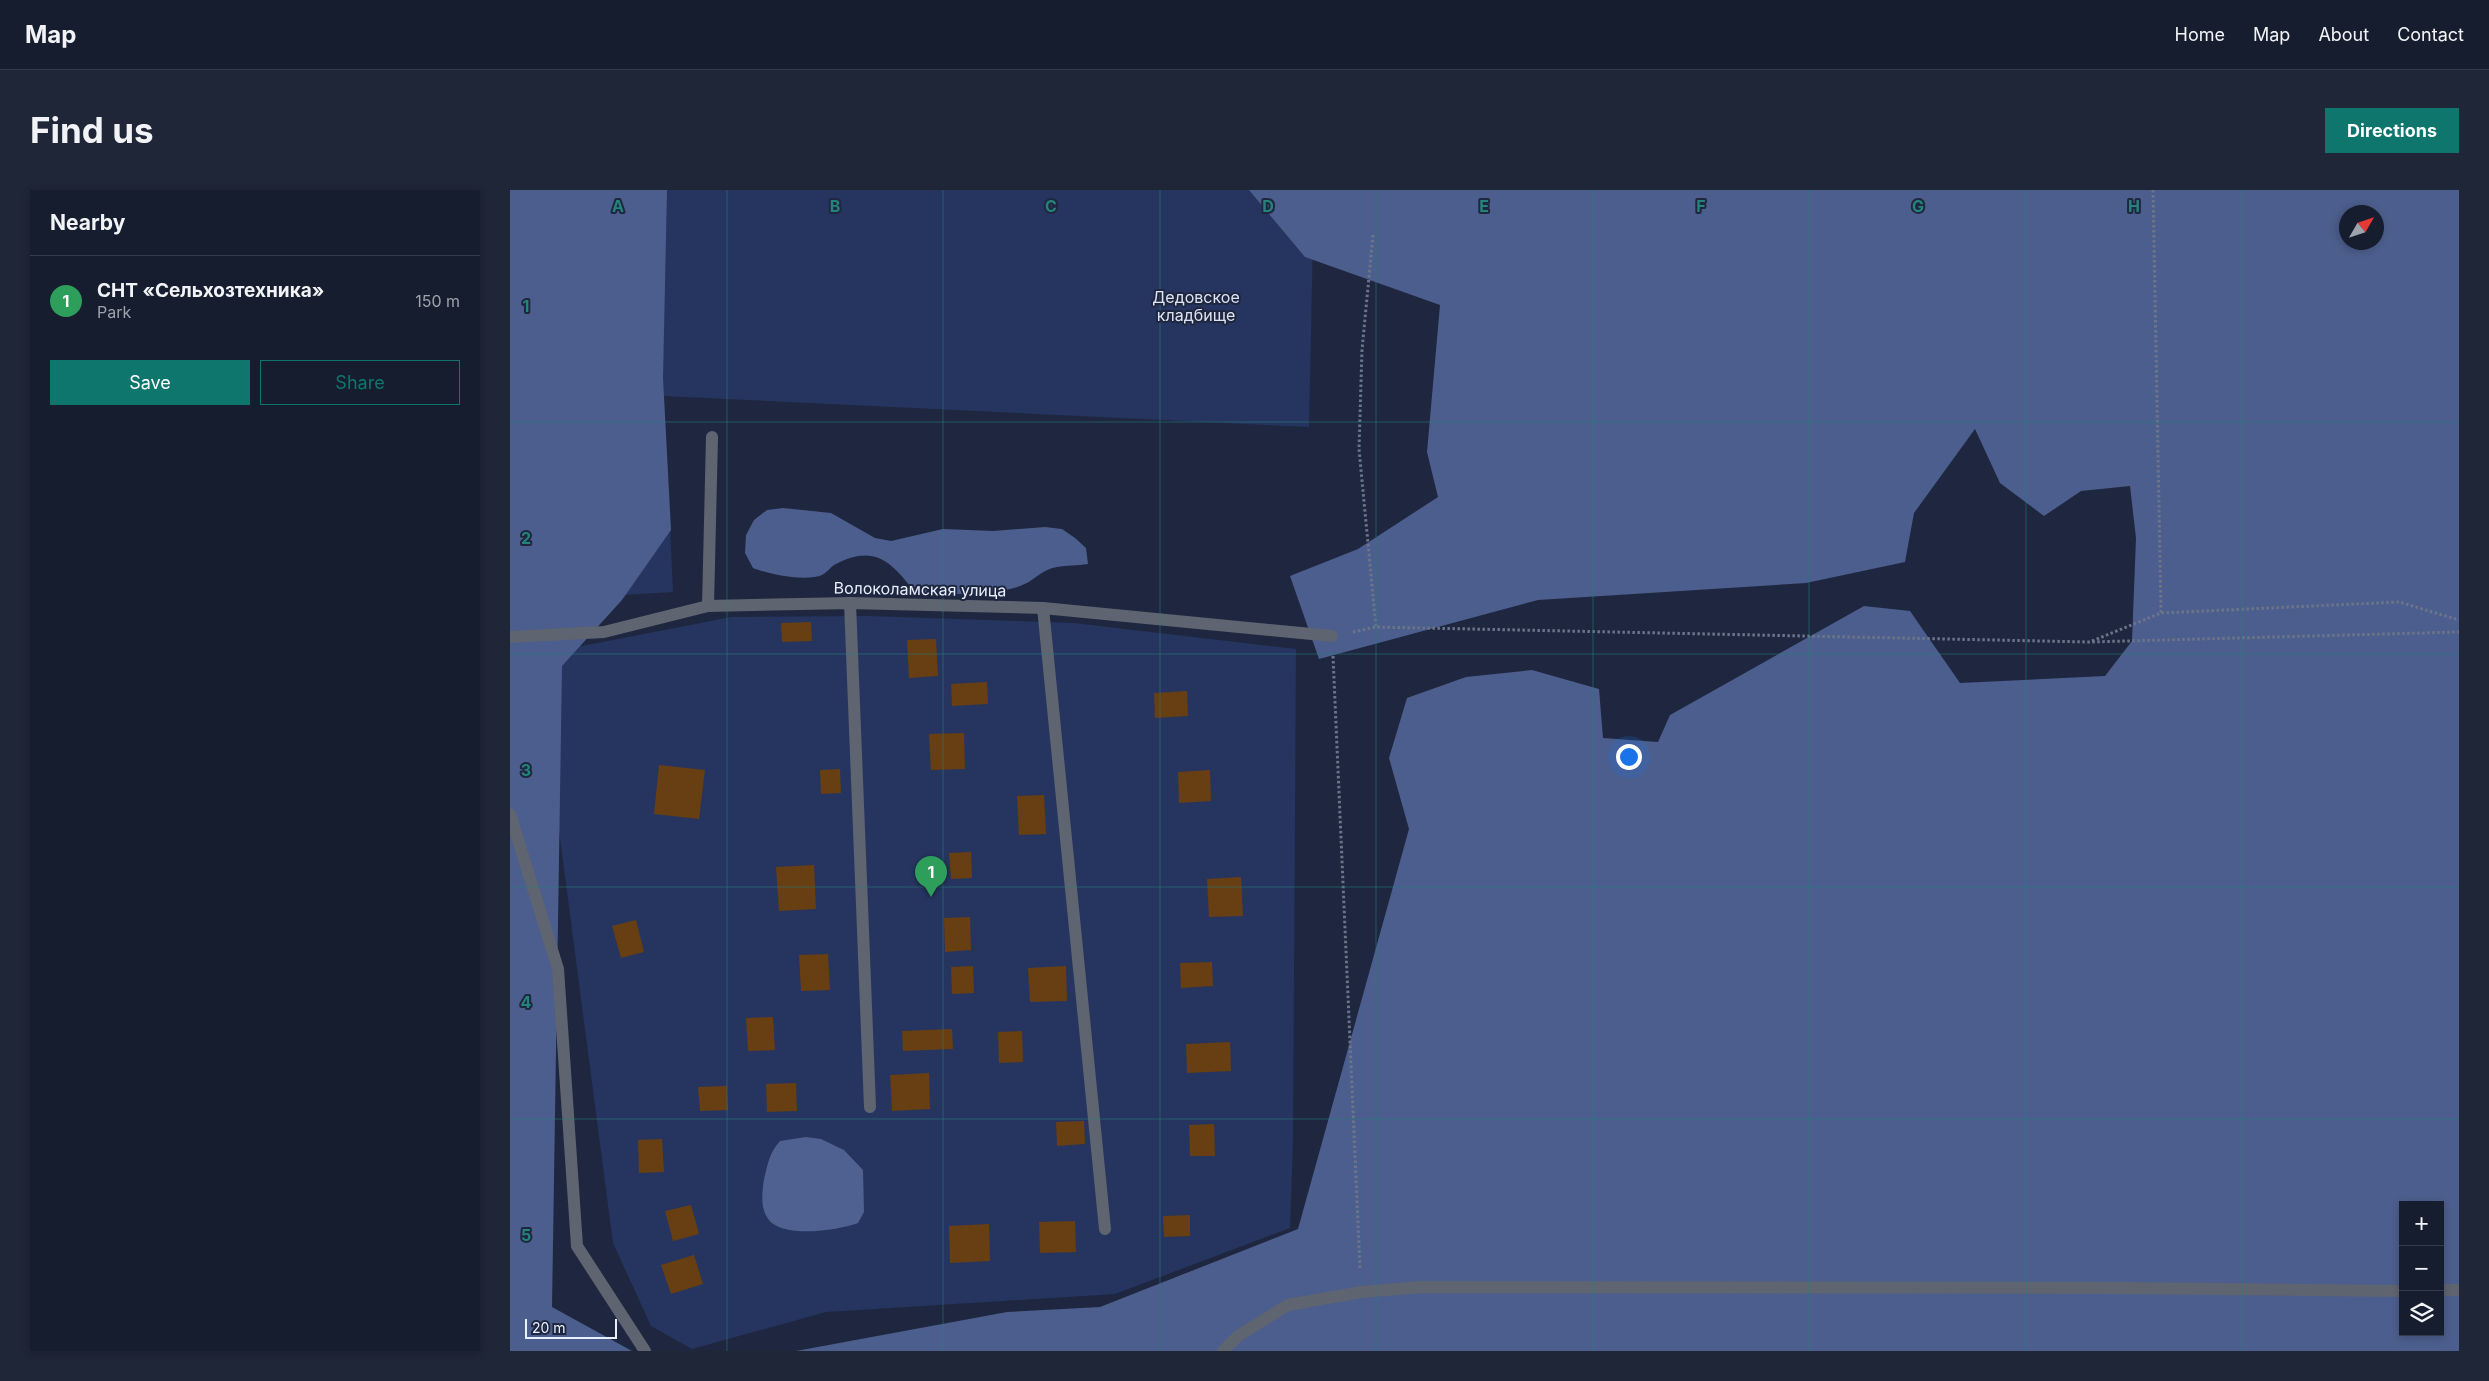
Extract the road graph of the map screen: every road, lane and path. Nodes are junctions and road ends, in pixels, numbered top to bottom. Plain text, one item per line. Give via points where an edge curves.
1 (2153, 190) edge
2 (1373, 235) dead end
3 (712, 437) dead end
4 (850, 603) junction
5 (708, 606) junction
6 (1043, 608) junction
7 (2161, 614) junction
8 (2459, 620) edge
9 (1376, 626) junction
10 (2459, 632) edge
11 (1332, 636) junction
12 (510, 637) edge
13 (2089, 642) junction
14 (510, 814) edge
15 (870, 1107) dead end
16 (1105, 1229) dead end
17 (2444, 1290) edge
18 (2459, 1290) edge
19 (1361, 1292) junction
20 (2399, 1292) edge
21 (645, 1351) edge
22 (1223, 1351) edge

1 - 7 path
2 - 9 path via 1362,350 1359,449
3 - 5 street
4 - 5 street, Волоколамская улица
4 - 6 street, Волоколамская улица
4 - 15 street
5 - 12 street, Волоколамская улица via 604,632
6 - 11 street, Волоколамская улица
6 - 16 street
7 - 8 path via 2399,602
7 - 13 path
9 - 11 path
9 - 13 path
10 - 13 path
11 - 19 path
14 - 21 street via 558,969 577,1246
17 - 18 street
19 - 20 street via 1421,1287
19 - 22 street via 1288,1305 1238,1336

